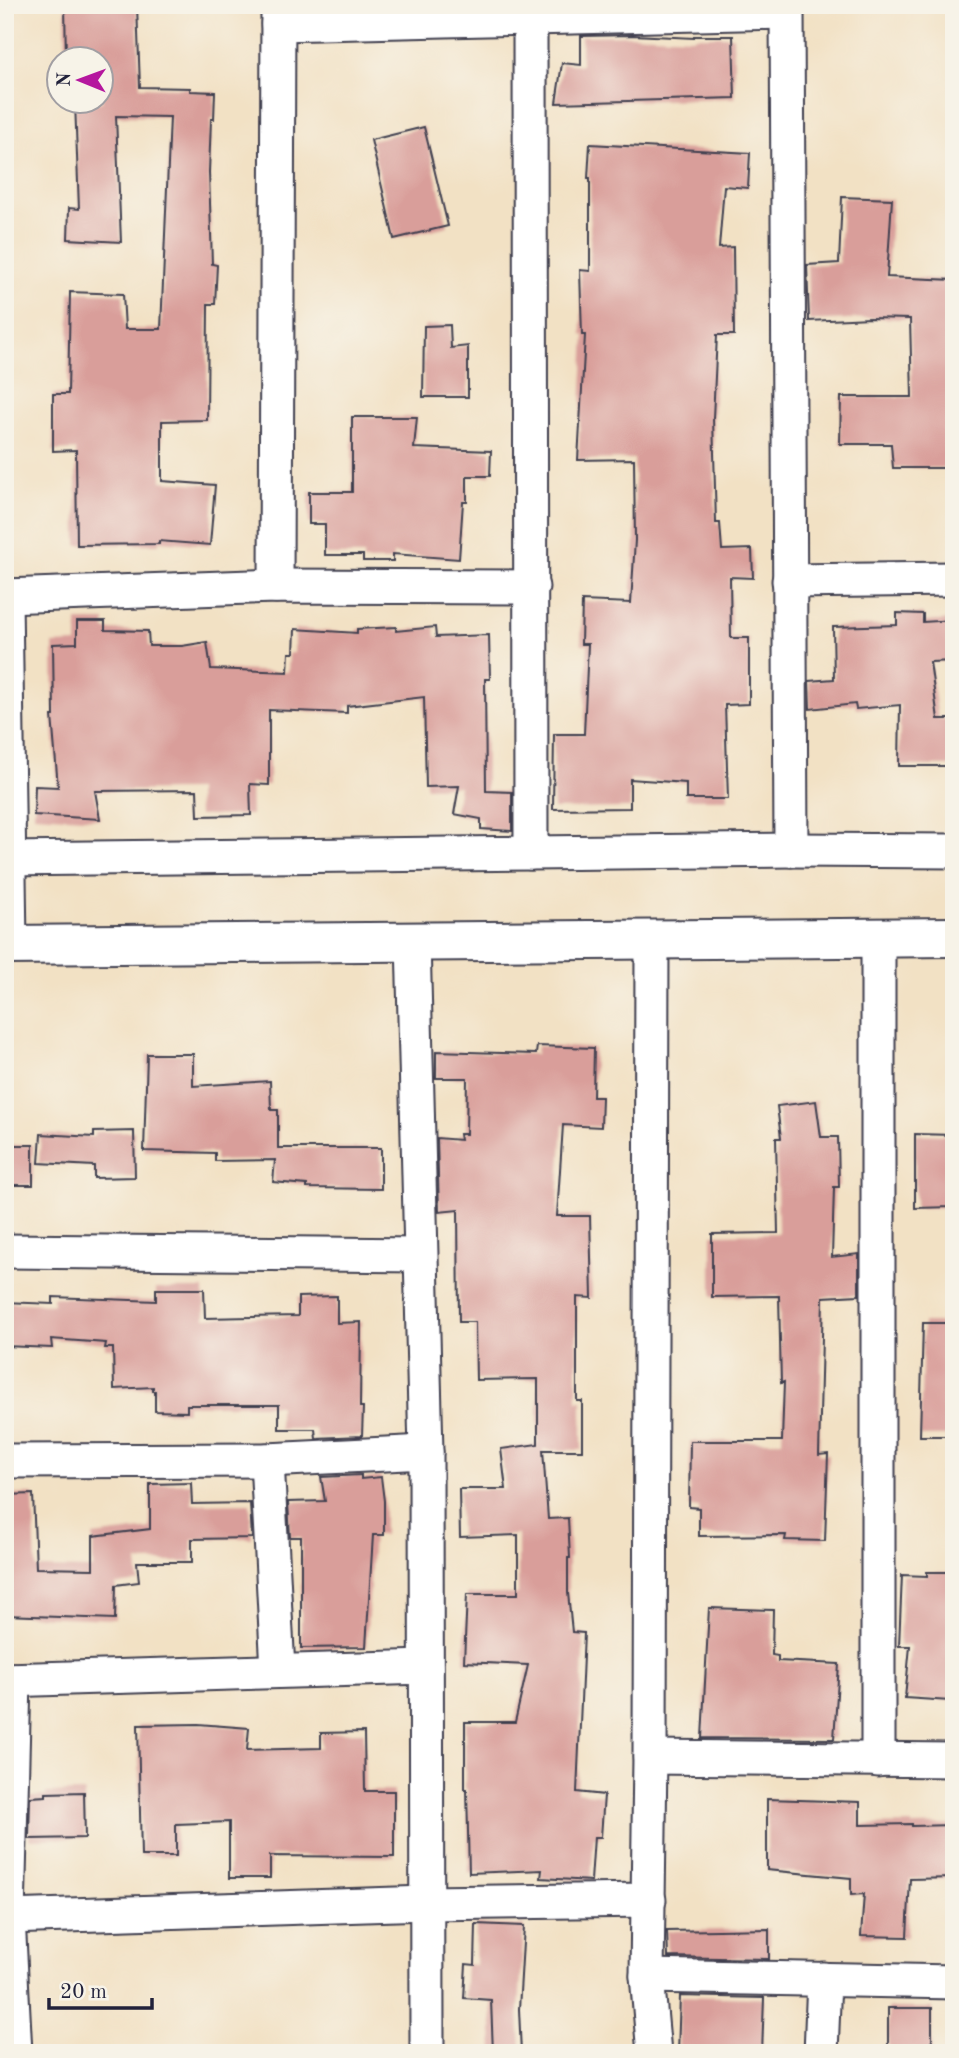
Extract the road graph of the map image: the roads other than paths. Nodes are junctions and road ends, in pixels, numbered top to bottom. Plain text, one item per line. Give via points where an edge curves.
1 (787, 8) edge
2 (278, 15) edge
3 (530, 18) junction
4 (954, 579) edge
5 (789, 581) junction
6 (276, 586) junction
7 (532, 587) junction
8 (5, 597) edge
9 (791, 850) junction
10 (954, 851) edge
11 (531, 853) junction
12 (7, 859) edge
13 (878, 937) junction
14 (954, 937) edge
15 (652, 939) junction
16 (413, 940) junction
17 (8, 945) edge
18 (5, 1251) edge
19 (420, 1255) junction
20 (426, 1452) junction
21 (267, 1460) junction
22 (5, 1461) edge
23 (426, 1667) junction
24 (278, 1671) junction
25 (10, 1680) edge
26 (650, 1757) junction
27 (878, 1760) junction
28 (954, 1760) edge
29 (649, 1900) junction
30 (426, 1903) junction
31 (8, 1917) junction
32 (647, 1976) junction
33 (824, 1979) junction
34 (954, 1982) edge
35 (15, 2053) edge
36 (426, 2053) edge
37 (654, 2053) edge
38 (821, 2053) edge

1 - 3 street
1 - 5 street
2 - 3 street
2 - 6 street
3 - 7 street
4 - 5 street
5 - 9 street
6 - 7 street
6 - 8 street
7 - 11 street
8 - 12 street
9 - 10 street
9 - 11 street
11 - 12 street
12 - 17 street
13 - 14 street
13 - 15 street
13 - 27 street
15 - 16 street
15 - 26 street
16 - 17 street
16 - 19 street
18 - 19 street
19 - 20 street
20 - 21 street
20 - 23 street
21 - 22 street
21 - 24 street
23 - 24 street
23 - 30 street
24 - 25 street
25 - 31 street
26 - 27 street
26 - 29 street
27 - 28 street
29 - 30 street
29 - 32 street
30 - 31 street
30 - 36 street
31 - 35 street
32 - 33 street
32 - 37 street
33 - 34 street
33 - 38 street

